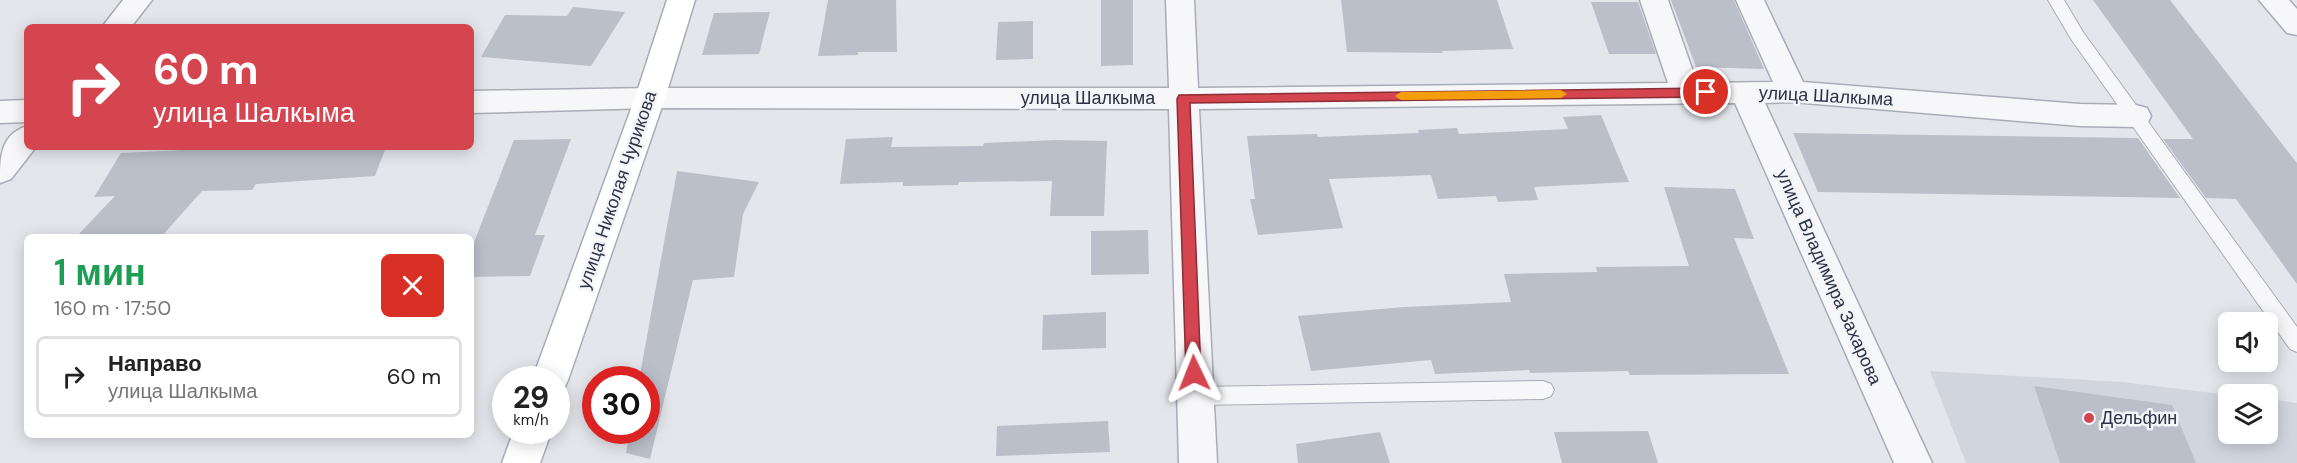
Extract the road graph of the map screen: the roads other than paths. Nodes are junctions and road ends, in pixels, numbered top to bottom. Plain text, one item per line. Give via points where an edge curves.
1 (138, 0) edge
2 (681, 0) edge
3 (1180, 0) edge
4 (1654, 0) edge
5 (1750, 0) edge
6 (2056, 0) edge
7 (2273, 0) edge
8 (118, 24) edge
9 (2297, 26) edge
10 (1745, 92) junction
11 (1793, 92) junction
12 (1686, 93) junction
13 (650, 98) junction
14 (1184, 99) junction
15 (474, 102) edge
16 (24, 111) edge
17 (0, 112) edge
18 (2136, 116) junction
19 (24, 140) edge
20 (0, 171) edge
21 (2297, 343) edge
22 (555, 366) edge
23 (1543, 390) dead end
24 (1195, 396) junction
25 (527, 444) edge
26 (521, 463) edge
27 (1198, 463) edge
28 (1913, 463) edge

1 - 8 street
2 - 13 street, улица Николая Чурикова
3 - 14 street
4 - 12 street
5 - 11 street
6 - 18 lane
7 - 9 street
10 - 11 street, улица Шалкыма
10 - 12 street, улица Шалкыма
10 - 28 street, улица Владимира Захарова
11 - 18 street, улица Шалкыма
12 - 14 street, улица Шалкыма
13 - 14 street, улица Шалкыма
13 - 15 street, улица Шалкыма
13 - 22 street, улица Николая Чурикова
14 - 24 street
16 - 17 street
18 - 21 lane
19 - 20 street
23 - 24 lane
24 - 27 street
25 - 26 street

